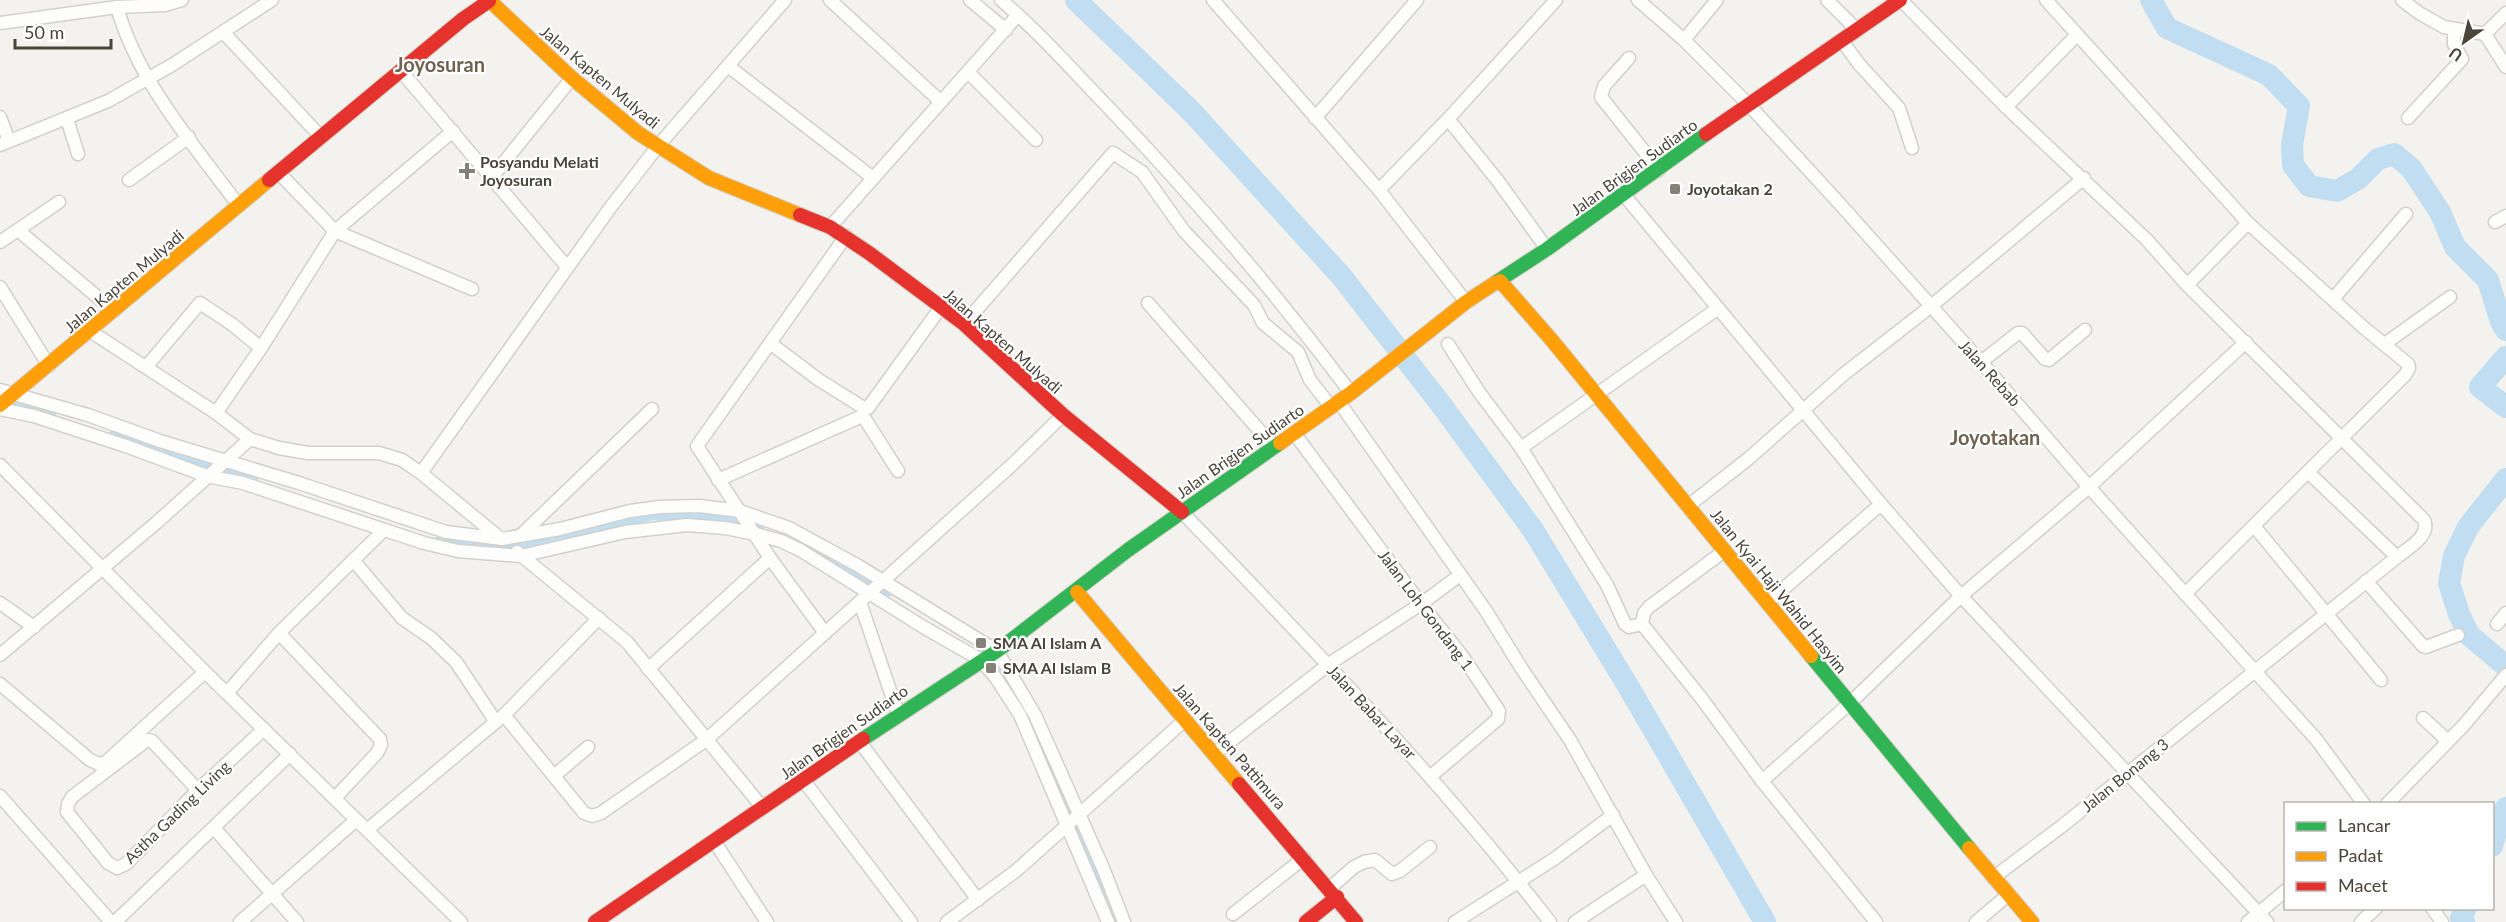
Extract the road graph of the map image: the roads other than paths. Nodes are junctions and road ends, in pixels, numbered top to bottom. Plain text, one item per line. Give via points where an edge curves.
1 (182, 0) edge
2 (272, 0) edge
3 (489, 0) edge
4 (785, 0) edge
5 (830, 0) edge
6 (970, 0) edge
7 (1001, 0) edge
8 (1417, 0) edge
9 (1556, 0) edge
10 (1717, 0) edge
11 (1827, 0) edge
12 (1901, 0) edge
13 (2046, 0) edge
14 (2402, 0) edge
15 (1216, 1) edge
16 (1644, 2) edge
17 (117, 7) junction
18 (2506, 13) edge
19 (1018, 15) junction
20 (0, 23) edge
21 (1006, 30) junction
22 (1857, 30) junction
23 (2454, 30) junction
24 (224, 33) junction
25 (2485, 34) junction
26 (2077, 35) junction
27 (1684, 40) junction
28 (1842, 41) junction
29 (1629, 58) dead end
30 (728, 66) junction
31 (2506, 67) edge
32 (401, 71) junction
33 (968, 72) junction
34 (148, 78) junction
35 (572, 78) junction
36 (940, 102) junction
37 (1748, 104) junction
38 (2006, 107) junction
39 (0, 117) edge
40 (1315, 118) junction
41 (2408, 118) dead end
42 (67, 119) junction
43 (1448, 119) junction
44 (453, 131) junction
45 (189, 137) junction
46 (321, 137) junction
47 (1036, 140) dead end
48 (4, 143) edge
49 (658, 146) junction
50 (1911, 148) dead end
51 (78, 154) dead end
52 (1659, 170) junction
53 (279, 173) junction
54 (492, 177) junction
55 (873, 178) junction
56 (2084, 178) junction
57 (129, 180) dead end
58 (1379, 189) junction
59 (1624, 195) junction
60 (59, 202) dead end
61 (239, 207) junction
62 (2406, 214) dead end
63 (2248, 223) junction
64 (830, 227) junction
65 (19, 231) junction
66 (335, 231) junction
67 (846, 236) junction
68 (0, 242) edge
69 (1547, 249) junction
70 (567, 267) junction
71 (1500, 280) junction
72 (2187, 285) junction
73 (0, 287) edge
74 (472, 289) dead end
75 (2450, 297) dead end
76 (2333, 299) junction
77 (1466, 302) junction
78 (1149, 303) dead end
79 (941, 307) junction
80 (1930, 307) junction
81 (1717, 309) junction
82 (114, 311) junction
83 (964, 324) junction
84 (2085, 330) dead end
85 (90, 331) junction
86 (2246, 342) junction
87 (770, 343) junction
88 (2385, 343) junction
89 (1448, 344) dead end
90 (261, 348) junction
91 (1981, 362) junction
92 (49, 366) junction
93 (146, 367) junction
94 (1351, 393) junction
95 (9, 394) edge
96 (1597, 396) junction
97 (1335, 404) junction
98 (0, 407) edge
99 (652, 409) dead end
100 (1802, 410) junction
101 (216, 413) junction
102 (1063, 415) junction
103 (1294, 433) junction
104 (2341, 438) junction
105 (250, 439) junction
106 (1273, 446) junction
107 (1521, 448) junction
108 (224, 462) junction
109 (0, 465) edge
110 (898, 471) dead end
111 (2308, 472) junction
112 (422, 473) junction
113 (210, 475) junction
114 (718, 480) junction
115 (2089, 487) junction
116 (1881, 504) junction
117 (1688, 506) junction
118 (1182, 512) junction
119 (742, 514) junction
120 (2254, 526) junction
121 (384, 530) junction
122 (755, 532) junction
123 (520, 536) junction
124 (503, 540) junction
125 (1724, 551) junction
126 (519, 554) junction
127 (2397, 557) junction
128 (770, 558) junction
129 (353, 560) junction
130 (103, 567) junction
131 (1460, 575) junction
132 (2366, 581) junction
133 (873, 590) junction
134 (1077, 591) junction
135 (2186, 594) junction
136 (1961, 596) junction
137 (0, 603) edge
138 (1767, 603) junction
139 (1421, 604) junction
140 (2326, 612) junction
141 (2506, 613) edge
142 (599, 618) junction
143 (1642, 624) junction
144 (2497, 624) dead end
145 (34, 627) junction
146 (279, 633) junction
147 (825, 633) junction
148 (2458, 635) dead end
149 (0, 655) edge
150 (989, 656) junction
151 (1329, 664) junction
152 (648, 669) junction
153 (2255, 670) junction
154 (205, 672) junction
155 (2506, 675) edge
156 (2381, 680) dead end
157 (0, 684) edge
158 (227, 693) junction
159 (1850, 704) junction
160 (898, 714) junction
161 (2423, 718) dead end
162 (500, 719) junction
163 (1185, 720) junction
164 (264, 729) junction
165 (706, 740) junction
166 (859, 741) junction
167 (2448, 741) junction
168 (588, 747) dead end
169 (291, 754) junction
170 (1214, 754) junction
171 (2126, 773) junction
172 (1431, 776) junction
173 (554, 777) junction
174 (804, 781) junction
175 (1762, 781) junction
176 (195, 787) dead end
177 (0, 796) edge
178 (335, 798) junction
179 (2363, 802) edge
180 (2389, 802) edge
181 (762, 807) junction
182 (1078, 815) junction
183 (1613, 815) junction
184 (356, 820) junction
185 (1067, 825) junction
186 (214, 828) junction
187 (367, 830) junction
188 (714, 841) junction
189 (1430, 847) dead end
190 (1304, 858) junction
191 (1646, 875) junction
192 (1994, 878) junction
193 (1520, 882) junction
194 (1333, 892) junction
195 (2284, 892) edge
196 (273, 895) junction
197 (2008, 895) junction
198 (978, 900) junction
199 (2375, 910) edge
200 (2433, 910) edge
201 (1233, 914) dead end
202 (2263, 917) edge
203 (603, 920) edge
204 (113, 922) edge
205 (240, 922) edge
206 (297, 922) edge
207 (461, 922) edge
208 (766, 922) edge
209 (911, 922) edge
210 (947, 922) edge
211 (1108, 922) edge
212 (1124, 922) edge
213 (1306, 922) edge
214 (1356, 922) edge
215 (1455, 922) edge
216 (1550, 922) edge
217 (1575, 922) edge
218 (1676, 922) edge
219 (1876, 922) edge
220 (1976, 922) edge
221 (2032, 922) edge
222 (2248, 922) edge
223 (2361, 922) edge
224 (2442, 922) edge

1 - 17 street via 146,7
2 - 24 street
3 - 32 main road, Jalan Kapten Mulyadi
3 - 35 main road, Jalan Kapten Mulyadi
4 - 30 street
5 - 36 street
6 - 21 street
7 - 19 street
8 - 40 street
9 - 43 street
10 - 27 street
11 - 22 street
12 - 22 main road, Jalan Brigjen Sudiarto
12 - 38 street, Jalan Bonang 3
13 - 26 street
14 - 23 street
15 - 40 street
16 - 27 street, Jalan Rebab
17 - 20 street
17 - 34 street
18 - 25 street
19 - 21 street
19 - 94 street via 1179,181 1289,311
21 - 33 street
22 - 28 main road, Jalan Brigjen Sudiarto
23 - 25 street
23 - 41 street via 2454,44 2462,59
24 - 34 street
24 - 46 street
25 - 31 street
26 - 38 street
26 - 63 street
27 - 37 street, Jalan Rebab
28 - 37 main road, Jalan Brigjen Sudiarto
28 - 50 street via 1899,108
29 - 52 street via 1604,86 1601,97
30 - 49 street
30 - 55 street
32 - 44 street
32 - 46 main road, Jalan Kapten Mulyadi
33 - 36 street
33 - 47 street
34 - 42 street
34 - 45 street
35 - 49 main road, Jalan Kapten Mulyadi
35 - 54 street
36 - 55 street
37 - 52 main road, Jalan Brigjen Sudiarto
37 - 80 street, Jalan Rebab
38 - 56 street, Jalan Bonang 3
39 - 48 street
40 - 58 street
42 - 48 street
42 - 51 street
43 - 58 street
43 - 69 street
44 - 54 street
44 - 66 street
45 - 57 street
45 - 61 street
46 - 53 main road, Jalan Kapten Mulyadi
49 - 64 main road, Jalan Kapten Mulyadi via 709,178
49 - 70 street
52 - 59 main road, Jalan Brigjen Sudiarto
53 - 61 main road, Jalan Kapten Mulyadi
53 - 66 street
54 - 70 street
55 - 64 street
56 - 72 street, Jalan Bonang 3
56 - 80 street
58 - 77 street
59 - 69 main road, Jalan Brigjen Sudiarto
59 - 81 street
60 - 65 street
61 - 82 main road, Jalan Kapten Mulyadi
62 - 76 street
63 - 72 street
63 - 76 street
64 - 67 main road, Jalan Kapten Mulyadi
65 - 68 street
65 - 82 street
66 - 74 street
66 - 90 street
67 - 79 main road, Jalan Kapten Mulyadi
67 - 87 street
69 - 71 main road, Jalan Brigjen Sudiarto
70 - 112 street
71 - 77 main road, Jalan Brigjen Sudiarto
71 - 96 main road, Jalan Kyai Haji Wahid Hasyim
72 - 86 street, Jalan Bonang 3
73 - 92 street
75 - 88 street
76 - 88 street
77 - 94 main road, Jalan Brigjen Sudiarto
78 - 106 street
79 - 83 main road, Jalan Kapten Mulyadi
79 - 87 street via 868,408 819,380
80 - 91 street, Jalan Rebab
80 - 100 street
81 - 96 street
81 - 100 street
82 - 85 main road, Jalan Kapten Mulyadi
83 - 97 street via 1113,153 1142,172 1184,231 1254,305 1263,323 1298,352 1310,380
83 - 102 main road, Jalan Kapten Mulyadi
84 - 91 street via 2049,360 2018,333
85 - 92 main road, Jalan Kapten Mulyadi
85 - 93 street
86 - 104 street, Jalan Bonang 3
86 - 115 street
87 - 114 street via 698,443
88 - 104 street via 2403,357 2409,368
89 - 107 street
90 - 93 street via 199,303
90 - 101 street
91 - 115 street, Jalan Rebab
92 - 95 main road, Jalan Kapten Mulyadi
93 - 101 street
94 - 97 main road, Jalan Brigjen Sudiarto
95 - 98 main road, Jalan Kapten Mulyadi
95 - 108 street via 88,415
96 - 107 street
96 - 117 main road, Jalan Kyai Haji Wahid Hasyim
97 - 103 main road, Jalan Brigjen Sudiarto
97 - 131 street
98 - 113 street
99 - 123 street
100 - 116 street
100 - 117 street
101 - 105 street
102 - 118 main road, Jalan Kapten Mulyadi
102 - 133 street
103 - 106 main road, Jalan Brigjen Sudiarto
103 - 139 street, Jalan Loh Gondang 1
104 - 111 street
104 - 127 street, Jalan Bonang 3 via 2424,520 2424,534
105 - 108 street
105 - 112 street via 308,453 390,455
106 - 118 main road, Jalan Brigjen Sudiarto
107 - 143 street via 1607,585 1625,624
108 - 113 street
108 - 124 street via 446,532
109 - 130 street
110 - 114 street via 860,417
111 - 120 street
111 - 127 street
112 - 124 street
113 - 121 street
113 - 130 street
114 - 119 street
115 - 135 street, Jalan Rebab
115 - 136 street
116 - 136 street
116 - 138 street
117 - 125 main road, Jalan Kyai Haji Wahid Hasyim
118 - 134 main road, Jalan Brigjen Sudiarto
118 - 151 street, Jalan Babar Layar
119 - 122 street
119 - 123 street via 699,507 660,507
119 - 133 street via 789,528
120 - 135 street
120 - 140 street
121 - 126 street via 458,551
121 - 129 street
122 - 126 street via 663,526
122 - 128 street
122 - 133 street via 781,540
123 - 124 street
124 - 126 street
125 - 138 main road, Jalan Kyai Haji Wahid Hasyim
125 - 143 street via 1649,607
126 - 142 street
127 - 132 street, Jalan Bonang 3
128 - 147 street
128 - 152 street
129 - 146 street
129 - 162 street via 402,618 456,662
130 - 145 street
130 - 154 street
131 - 139 street
131 - 183 street via 1570,740
132 - 140 street, Jalan Bonang 3
132 - 148 street via 2423,646
133 - 147 street
133 - 150 street
133 - 150 street
133 - 160 street
134 - 150 main road, Jalan Brigjen Sudiarto
134 - 163 main road, Jalan Kapten Pattimura
135 - 153 street, Jalan Rebab
136 - 159 street
136 - 171 street
137 - 145 street
138 - 159 main road, Jalan Kyai Haji Wahid Hasyim
139 - 151 street
139 - 172 street, Jalan Loh Gondang 1 via 1463,657 1500,715
140 - 153 street, Jalan Bonang 3
140 - 156 street
141 - 144 street
142 - 152 street via 627,642
142 - 162 street
143 - 175 street
145 - 149 street
146 - 158 street
146 - 178 street via 380,739 377,753
147 - 165 street
150 - 160 main road, Jalan Brigjen Sudiarto
150 - 182 street via 1035,715
150 - 185 street via 996,678 1020,716
151 - 170 street
151 - 172 street, Jalan Babar Layar
152 - 165 street
153 - 171 street, Jalan Bonang 3
153 - 179 street, Jalan Rebab via 2316,739
154 - 157 street via 112,757 99,764
154 - 158 street
155 - 167 street
158 - 164 street
159 - 175 street
159 - 192 main road, Jalan Kyai Haji Wahid Hasyim
160 - 166 main road, Jalan Brigjen Sudiarto
161 - 167 street
162 - 173 street
162 - 187 street
163 - 170 main road, Jalan Kapten Pattimura
163 - 182 street
164 - 169 street
164 - 176 street, Astha Gading Living via 126,864 117,868 108,863 67,812 72,797 147,740
165 - 173 street via 592,816 584,813
165 - 181 street
166 - 174 main road, Jalan Brigjen Sudiarto
166 - 198 street
167 - 180 street
168 - 173 street
169 - 178 street
169 - 186 street
170 - 190 main road, Jalan Kapten Pattimura
171 - 192 street, Jalan Bonang 3
171 - 202 street
172 - 193 street, Jalan Babar Layar
174 - 181 main road, Jalan Brigjen Sudiarto
174 - 209 street
175 - 219 street
177 - 204 street
178 - 184 street
181 - 188 main road, Jalan Brigjen Sudiarto
182 - 185 street
182 - 212 street
183 - 191 street
183 - 193 street
184 - 187 street
184 - 196 street
185 - 198 street
185 - 211 street
186 - 196 street
186 - 204 street
187 - 207 street
188 - 203 main road, Jalan Brigjen Sudiarto
188 - 208 street
189 - 194 street via 1392,874 1375,860 1365,862
190 - 194 main road, Jalan Kapten Pattimura
190 - 201 street
191 - 217 street
191 - 218 street
192 - 197 main road, Jalan Kyai Haji Wahid Hasyim
193 - 215 street
193 - 216 street, Jalan Babar Layar
194 - 213 main road
194 - 214 main road, Jalan Kapten Pattimura
195 - 202 street
196 - 205 street
196 - 206 street
197 - 220 street
197 - 221 main road, Jalan Kyai Haji Wahid Hasyim
198 - 210 street
199 - 223 street
200 - 224 street
202 - 222 street

